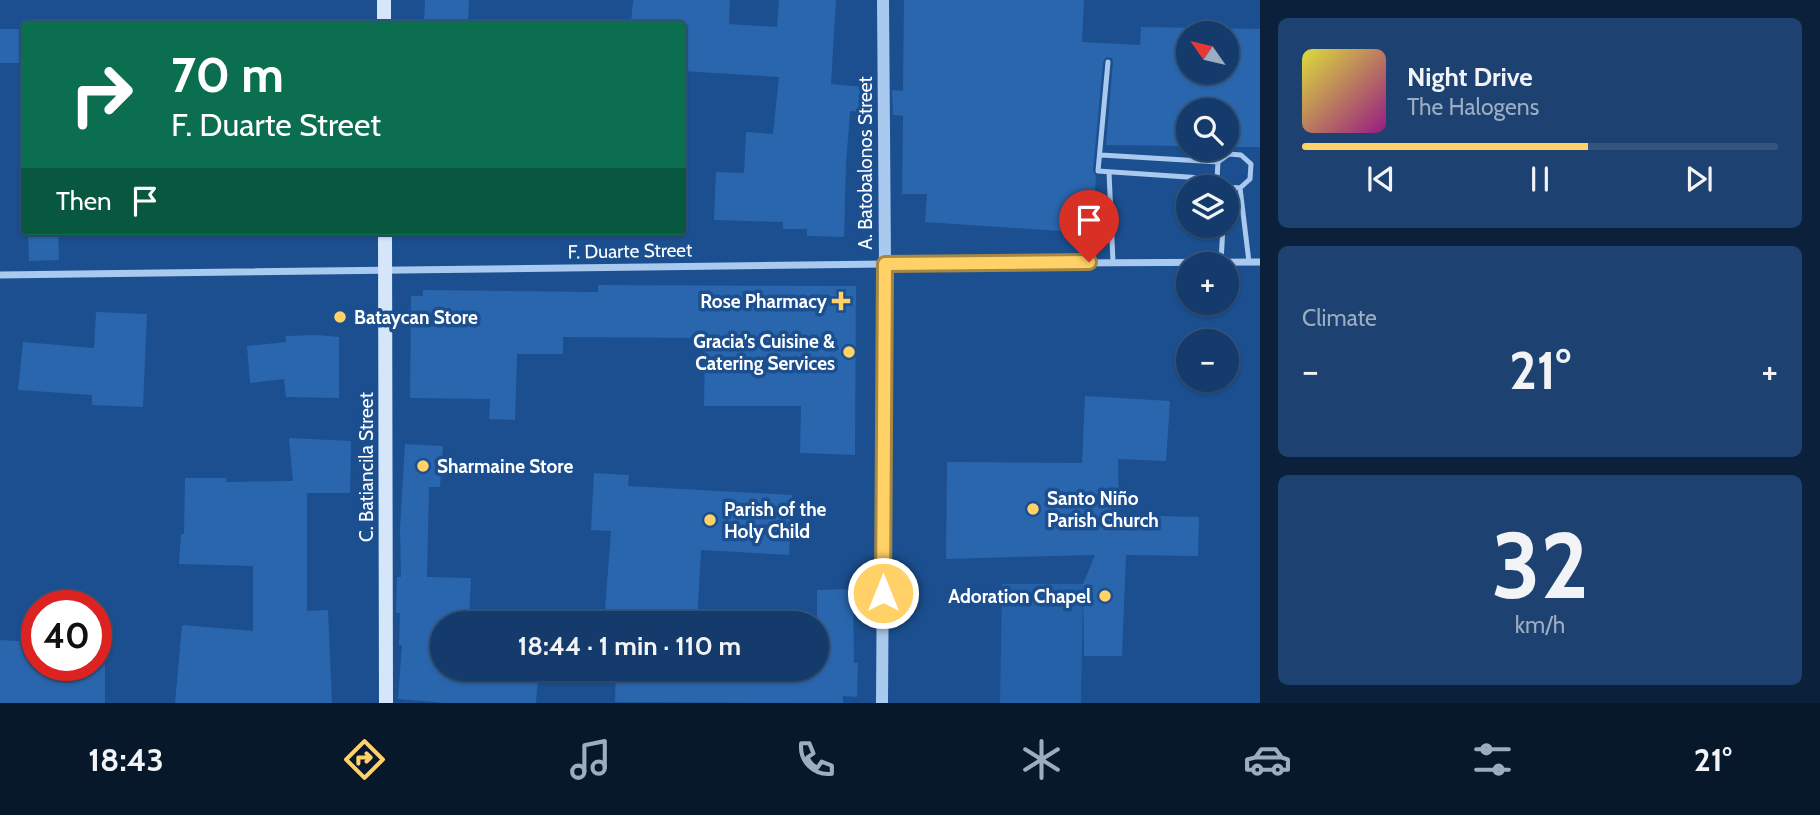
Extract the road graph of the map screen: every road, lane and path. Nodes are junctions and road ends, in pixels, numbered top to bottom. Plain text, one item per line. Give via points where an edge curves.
1 (384, 0) edge
2 (883, 0) edge
3 (384, 21) edge
4 (1108, 62) dead end
5 (1101, 155) junction
6 (1218, 162) junction
7 (1251, 164) junction
8 (1259, 164) edge
9 (1109, 172) junction
10 (1217, 175) edge
11 (1176, 176) edge
12 (1250, 179) junction
13 (1260, 180) edge
14 (1240, 188) joint
15 (385, 235) edge
16 (1113, 262) junction
17 (1176, 262) edge
18 (1239, 262) edge
19 (1249, 262) junction
20 (1260, 262) edge
21 (885, 264) junction
22 (385, 270) junction
23 (0, 275) edge
24 (386, 703) edge
25 (882, 703) edge

1 - 3 main road
2 - 21 street, A. Batobalonos Street
4 - 5 lane
5 - 6 lane
5 - 9 lane via 1098,171
6 - 7 lane via 1228,154 1241,155
6 - 10 lane
7 - 8 lane
7 - 12 lane
9 - 11 lane
9 - 16 lane
12 - 13 lane
12 - 14 lane
14 - 19 lane
15 - 22 main road, C. Batiancila Street
16 - 17 street, F. Duarte Street
16 - 21 street, F. Duarte Street
18 - 19 street, F. Duarte Street
19 - 20 street, F. Duarte Street
21 - 22 street, F. Duarte Street
21 - 25 street, A. Batobalonos Street
22 - 23 street, F. Duarte Street
22 - 24 main road, C. Batiancila Street

